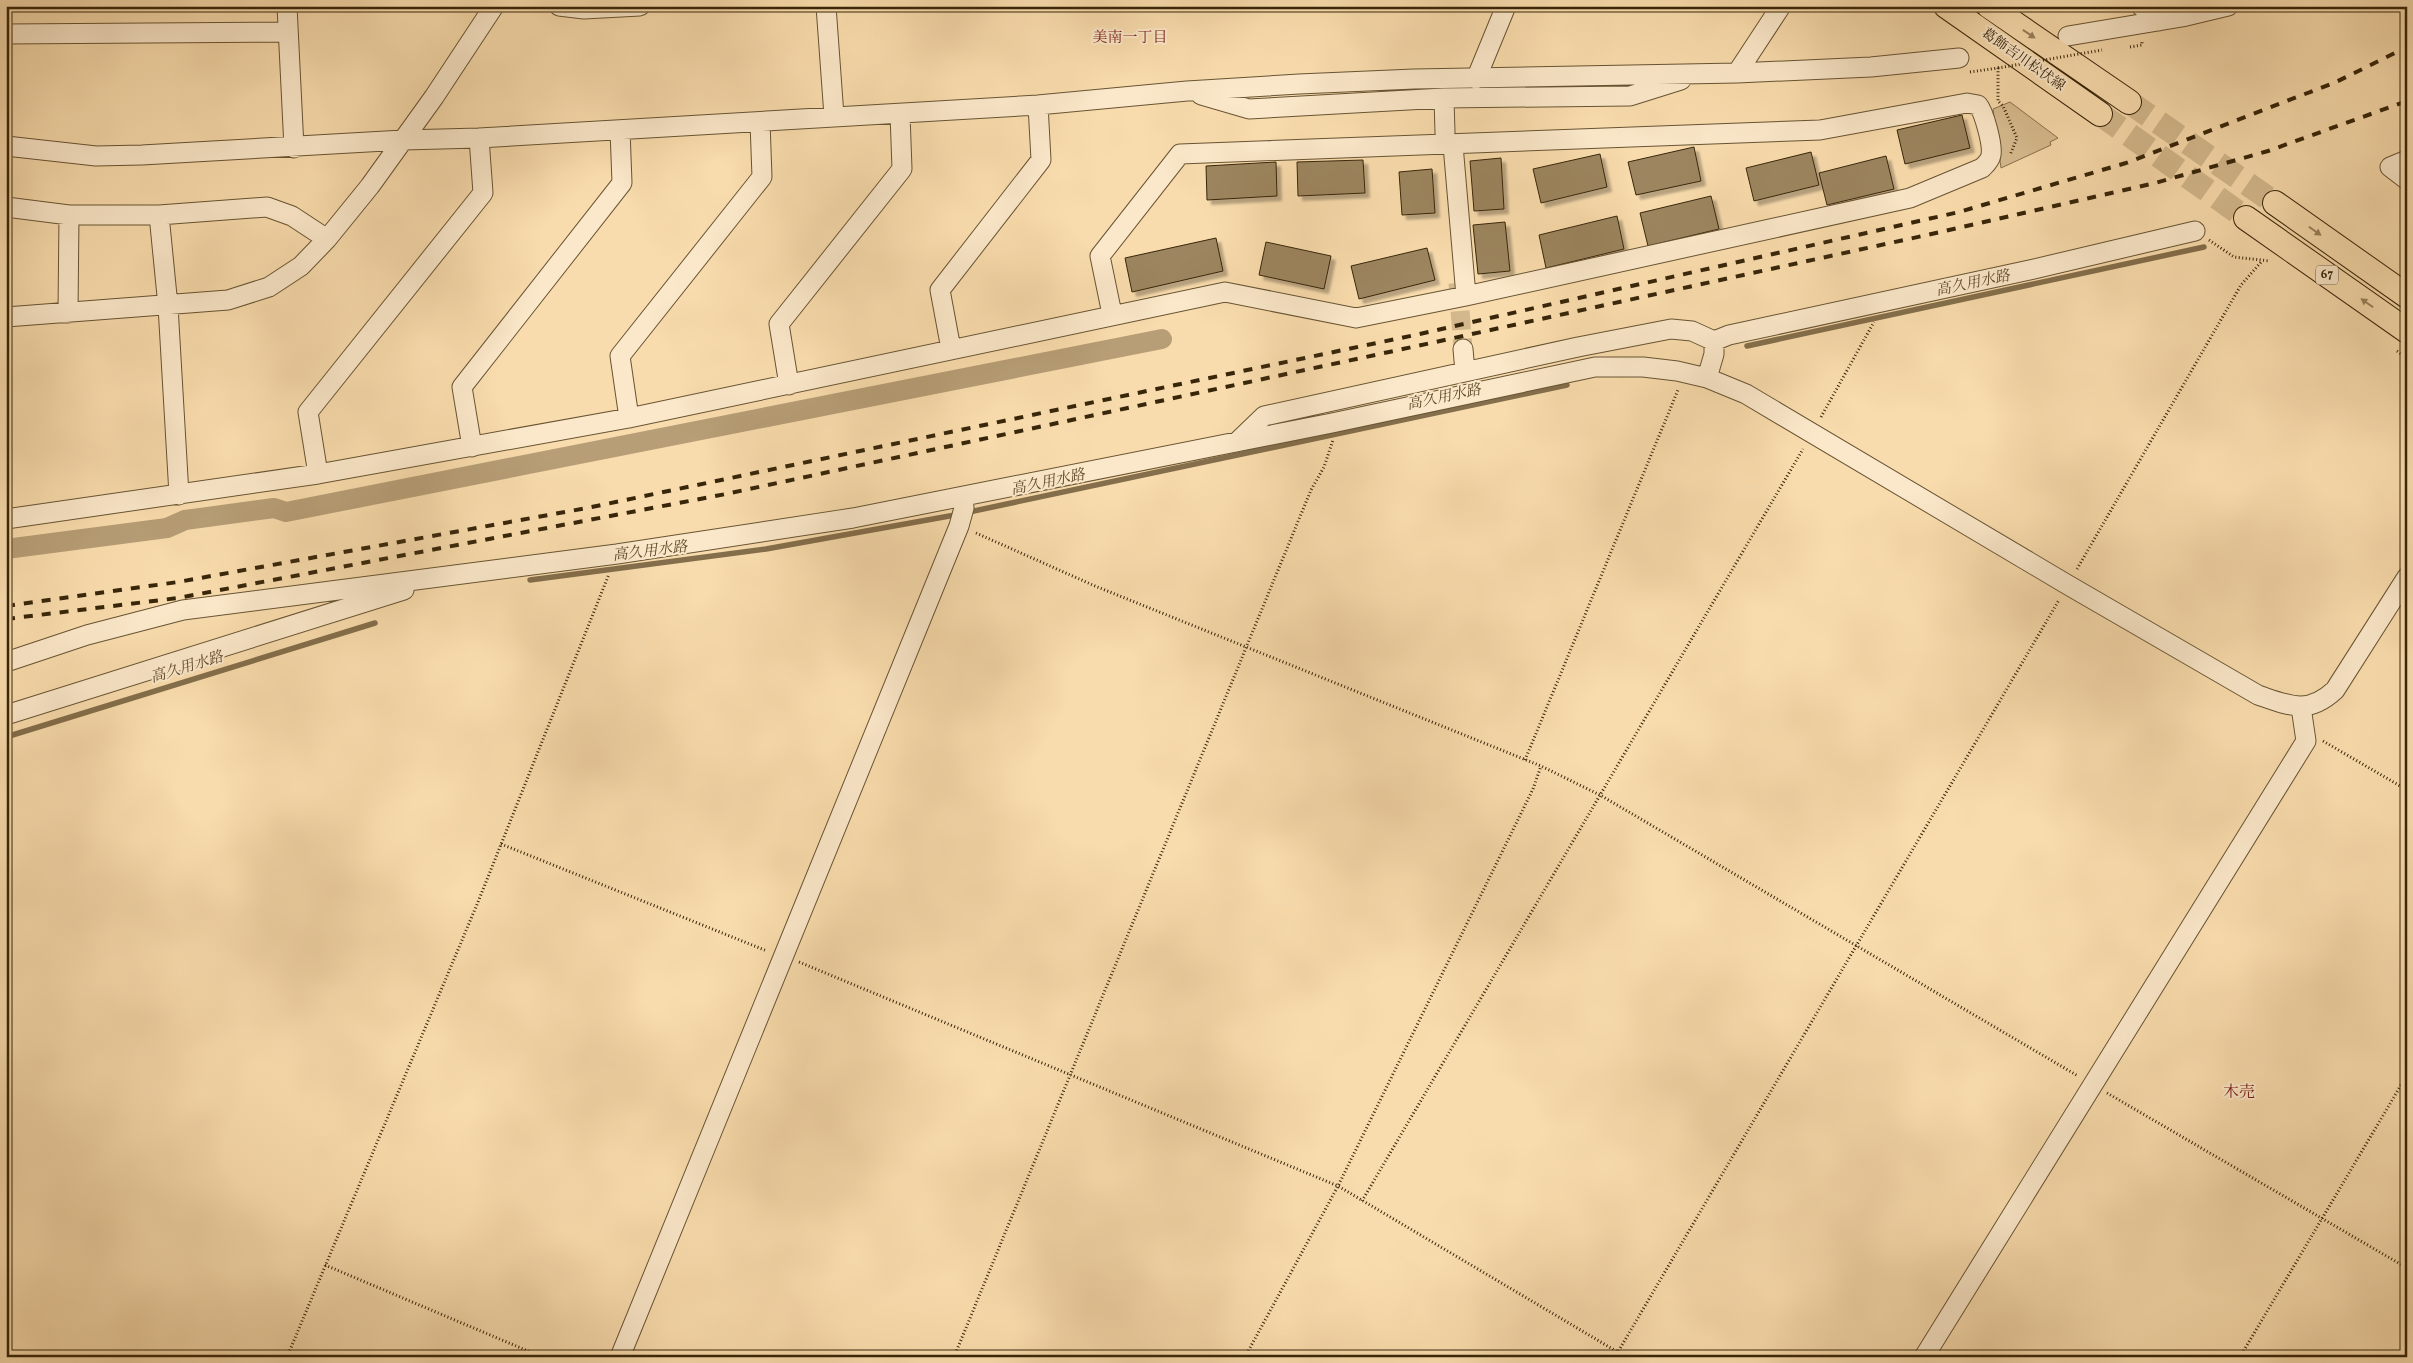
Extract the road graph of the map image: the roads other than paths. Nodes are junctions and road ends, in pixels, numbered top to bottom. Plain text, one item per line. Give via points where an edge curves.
1 (287, 6) edge
2 (494, 6) edge
3 (559, 6) edge
4 (640, 6) edge
5 (826, 6) edge
6 (1506, 6) edge
7 (1781, 6) edge
8 (1946, 6) edge
9 (1989, 6) edge
10 (2141, 6) edge
11 (2228, 6) edge
12 (2159, 21) junction
13 (288, 32) junction
14 (6, 34) edge
15 (2068, 36) dead end
16 (1960, 66) road end
17 (1704, 73) junction
18 (1737, 73) junction
19 (1476, 79) junction
20 (1187, 91) junction
21 (1444, 98) junction
22 (2129, 102) tunnel mouth
23 (1038, 105) junction
24 (900, 114) junction
25 (2100, 114) tunnel mouth
26 (834, 116) junction
27 (760, 122) junction
28 (620, 130) junction
29 (479, 138) junction
30 (1449, 139) junction
31 (403, 140) junction
32 (6, 146) edge
33 (294, 148) junction
34 (2407, 160) edge
35 (2407, 180) edge
36 (2275, 203) tunnel mouth
37 (6, 208) edge
38 (69, 215) junction
39 (159, 215) junction
40 (2246, 218) tunnel mouth
41 (2195, 231) road end
42 (327, 239) junction
43 (1466, 296) junction
44 (2407, 296) edge
45 (168, 306) junction
46 (68, 312) junction
47 (1112, 314) junction
48 (6, 317) edge
49 (2399, 339) edge
50 (1714, 341) junction
51 (951, 349) junction
52 (1463, 349) tunnel mouth
53 (1465, 372) junction
54 (1707, 378) junction
55 (789, 385) junction
56 (629, 418) junction
57 (1237, 442) junction
58 (472, 447) junction
59 (318, 474) junction
60 (179, 495) junction
61 (961, 514) junction
62 (6, 519) edge
63 (452, 575) junction
64 (2407, 577) edge
65 (60, 644) junction
66 (6, 662) edge
67 (6, 675) edge
68 (2301, 707) junction
69 (6, 715) edge
70 (620, 1357) edge
71 (1924, 1357) edge

1 - 13 street
2 - 31 street
3 - 4 street via 584,9
5 - 26 street
6 - 19 street
7 - 18 street
8 - 25 main road, 葛飾吉川松伏線
9 -> 22 main road, 葛飾吉川松伏線
10 - 12 street
11 - 12 street
12 - 15 street
13 - 14 street
13 - 33 street
16 - 18 street
17 - 18 street
17 - 19 street
17 - 21 street via 1630,96
19 - 20 street
20 - 21 street via 1248,109
20 - 23 street
21 - 30 street
23 - 24 street
23 - 51 street via 1041,160 940,290
24 - 26 street
24 - 55 street via 902,169 779,324
26 - 27 street
27 - 28 street
27 - 56 street via 762,178 620,356
28 - 29 street
28 - 58 street via 622,183 462,387
29 - 31 street
29 - 59 street via 483,193 308,412
30 - 43 street
30 - 43 street via 1820,130 1967,103 1978,105 1983,110 1991,154 1982,168 1910,198
30 - 47 street via 1180,154 1100,256
31 - 33 street
31 - 42 street
32 - 33 street via 96,156
34 - 35 street via 2390,167
36 -> 44 main road, 67
37 - 38 street
38 - 39 street
38 - 46 street
39 - 42 street via 267,207 292,216
39 - 45 street
49 -> 40 main road, 67
41 - 50 street via 1728,335
42 - 45 street via 301,266 268,287 228,300
43 - 47 street via 1356,318 1225,292
45 - 46 street
45 - 60 street
46 - 48 street
47 - 51 street
50 - 53 street via 1692,331 1671,329
50 - 54 street
51 - 55 street
52 - 53 street
53 - 57 street via 1264,416
54 - 57 street via 1643,367 1595,367
54 - 68 street via 1746,394 2258,695
55 - 56 street
56 - 58 street
57 - 61 street
58 - 59 street
59 - 60 street
60 - 62 street
61 - 63 street via 737,537
61 - 70 street
63 - 65 street via 183,610
63 - 69 street
64 - 68 street via 2335,690 2321,703
65 - 66 street
65 - 67 street
68 - 71 street via 2306,741

